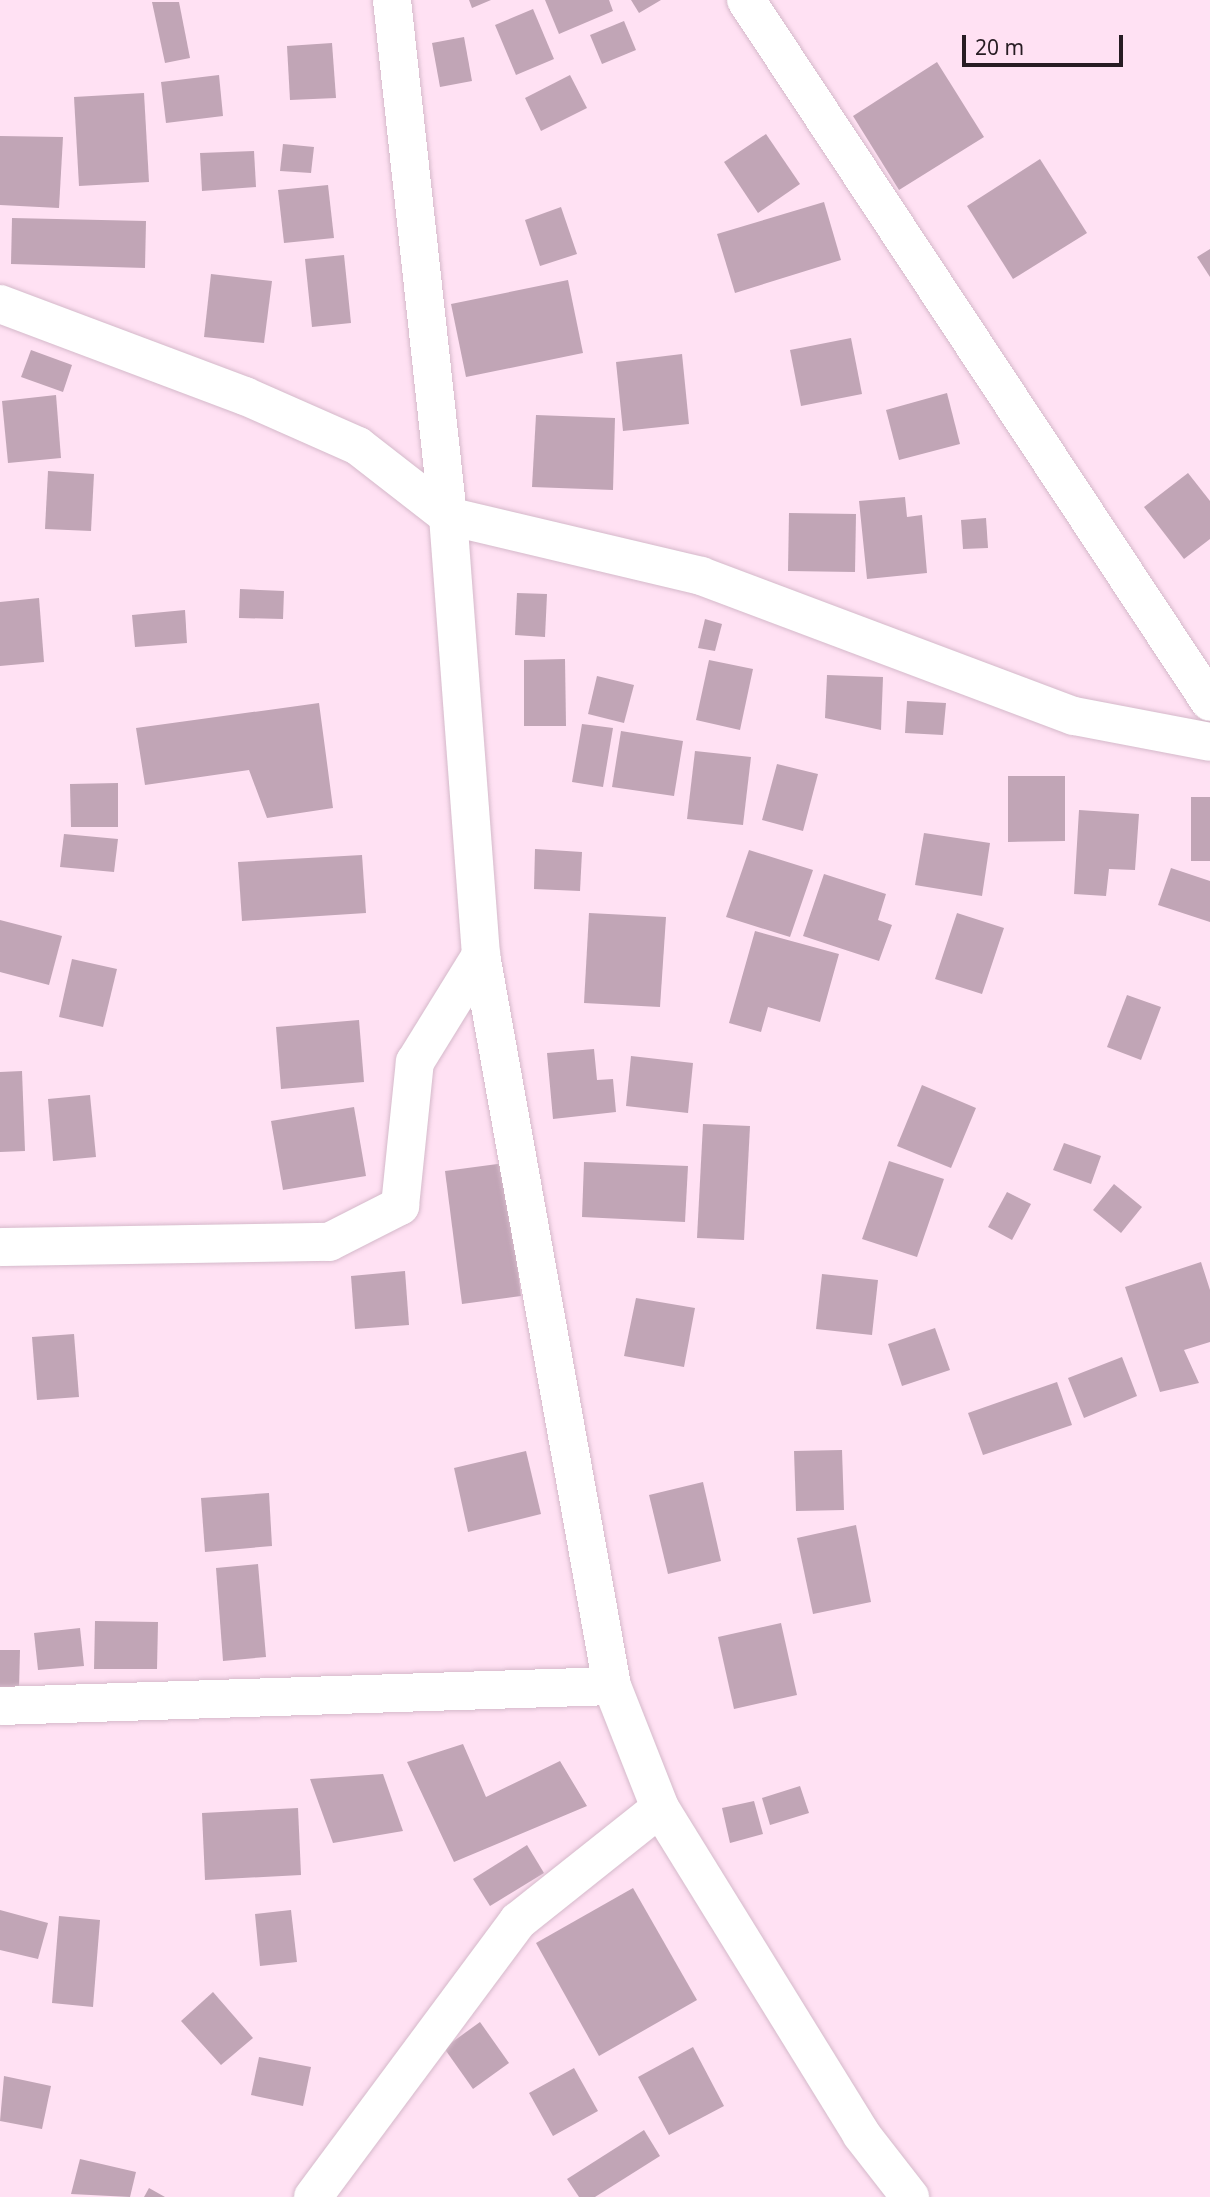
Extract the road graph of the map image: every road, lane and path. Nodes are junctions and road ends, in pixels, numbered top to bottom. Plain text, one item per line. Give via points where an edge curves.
1 (392, 0) edge
2 (746, 0) edge
3 (0, 304) edge
4 (448, 516) junction
5 (1210, 702) edge
6 (1210, 742) edge
7 (481, 955) junction
8 (0, 1247) edge
9 (612, 1686) junction
10 (0, 1706) edge
11 (660, 1808) junction
12 (313, 2197) edge
13 (910, 2197) edge

1 - 4 street
2 - 5 street
3 - 4 street via 245,396 358,446
4 - 6 street via 701,576 1074,716
4 - 7 street
7 - 8 street via 415,1062 400,1206 329,1242
7 - 9 street
9 - 10 street
9 - 11 street
11 - 12 street via 518,1922
11 - 13 street via 861,2134

